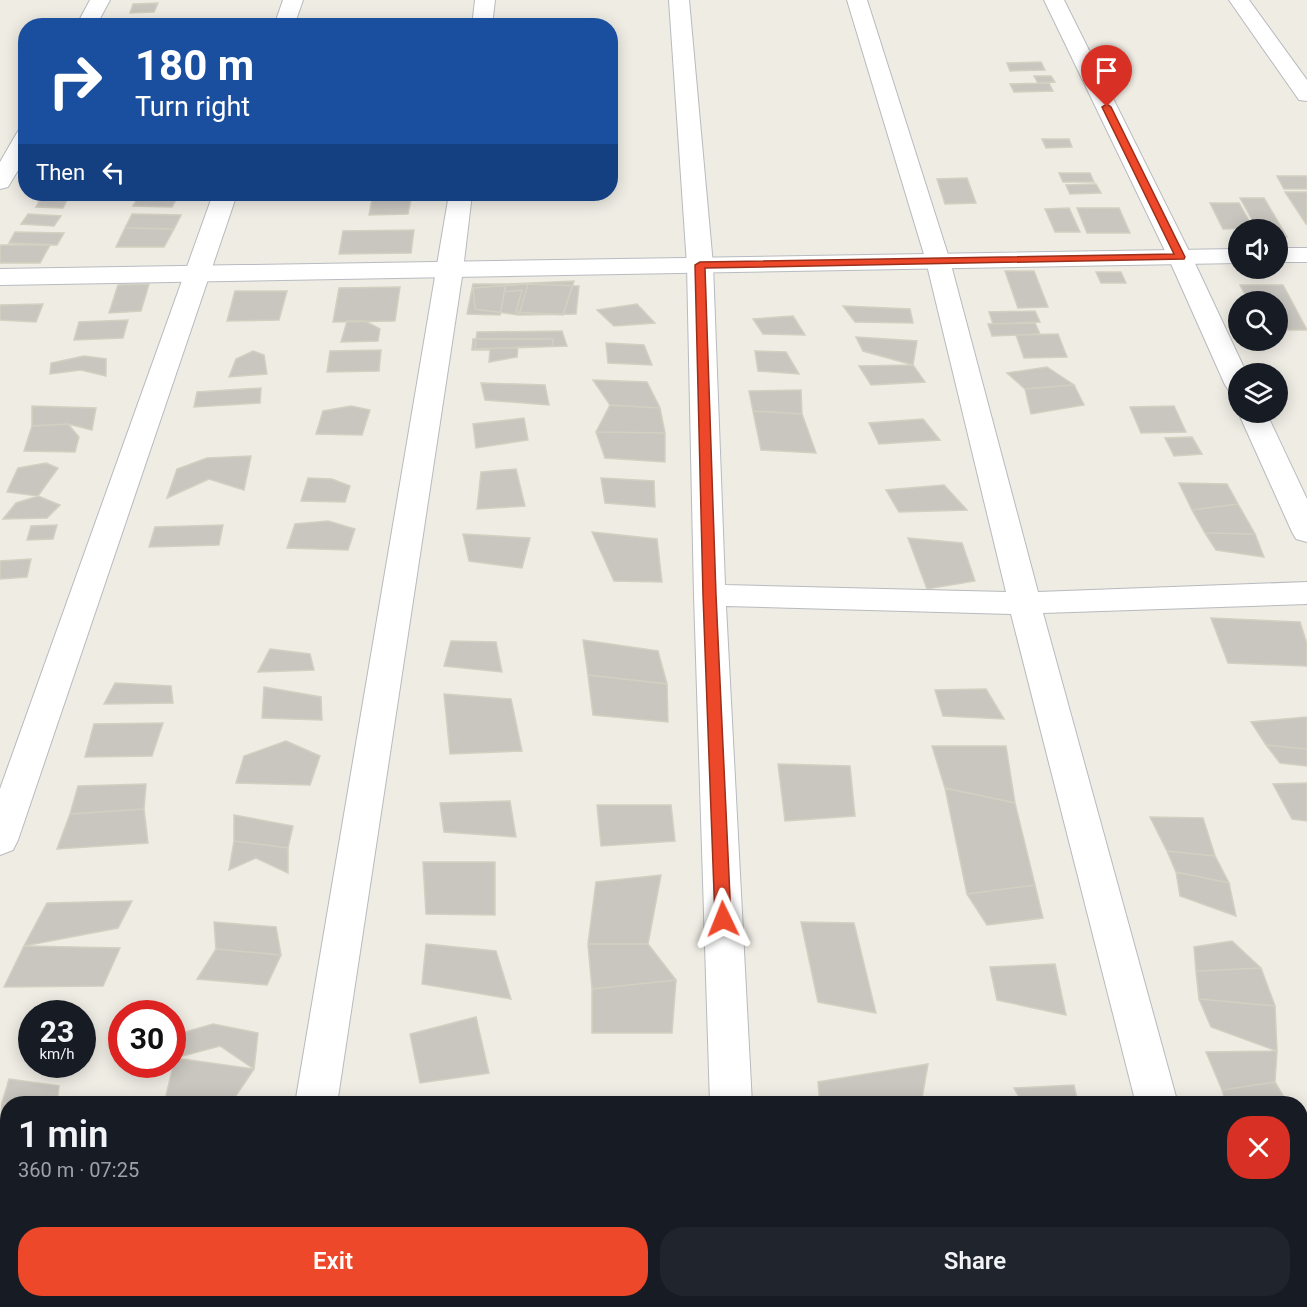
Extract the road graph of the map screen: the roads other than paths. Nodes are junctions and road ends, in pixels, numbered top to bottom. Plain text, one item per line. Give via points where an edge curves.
1 (100, 0) edge
2 (293, 0) edge
3 (485, 0) edge
4 (679, 0) edge
5 (857, 0) edge
6 (1054, 0) edge
7 (1239, 0) edge
8 (90, 18) edge
9 (287, 18) edge
10 (483, 18) edge
11 (1307, 95) edge
12 (18, 150) edge
13 (0, 182) edge
14 (223, 201) edge
15 (459, 201) edge
16 (1288, 255) edge
17 (1307, 255) edge
18 (1228, 256) edge
19 (1180, 257) junction
20 (938, 261) junction
21 (700, 265) junction
22 (450, 270) junction
23 (197, 274) junction
24 (0, 277) edge
25 (1229, 363) edge
26 (1257, 423) edge
27 (1307, 532) edge
28 (1307, 593) edge
29 (710, 595) junction
30 (1025, 603) junction
31 (0, 840) edge
32 (317, 1096) edge
33 (731, 1096) edge
34 (1155, 1096) edge

1 - 8 street
2 - 9 street
3 - 10 street
4 - 21 street
5 - 20 street
6 - 19 street
7 - 11 street
12 - 13 street
14 - 23 street
15 - 22 street
16 - 17 street
18 - 19 street
19 - 20 street
19 - 25 street
20 - 21 street
20 - 30 street
21 - 22 street
21 - 29 street
22 - 23 street
22 - 32 street
23 - 24 street
23 - 31 street
26 - 27 street
28 - 30 street
29 - 30 street
29 - 33 street
30 - 34 street

